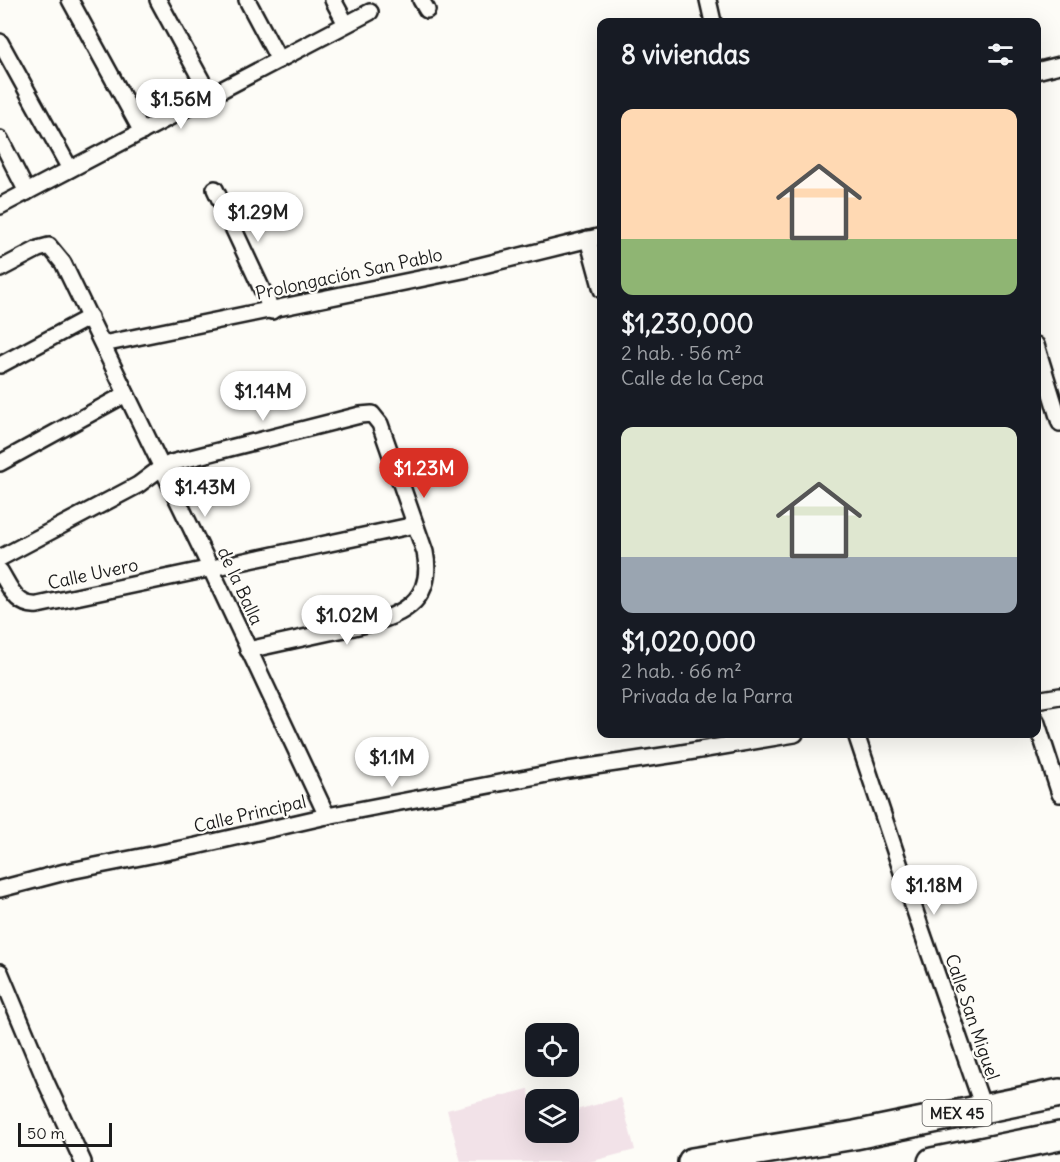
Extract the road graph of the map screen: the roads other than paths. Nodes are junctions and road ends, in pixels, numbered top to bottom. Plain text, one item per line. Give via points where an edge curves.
1 (70, 0) edge
2 (158, 0) edge
3 (247, 0) edge
4 (333, 0) edge
5 (708, 0) edge
6 (370, 12) dead end
7 (712, 18) edge
8 (346, 24) junction
9 (2, 50) edge
10 (279, 60) junction
11 (1060, 65) edge
12 (1041, 70) edge
13 (210, 96) junction
14 (142, 132) junction
15 (0, 139) edge
16 (70, 169) junction
17 (215, 189) dead end
18 (27, 192) junction
19 (0, 206) edge
20 (595, 238) edge
21 (0, 269) edge
22 (272, 310) junction
23 (90, 317) junction
24 (103, 344) junction
25 (1041, 361) edge
26 (0, 365) edge
27 (126, 394) junction
28 (1060, 423) edge
29 (0, 463) edge
30 (162, 467) junction
31 (415, 525) junction
32 (0, 558) edge
33 (211, 569) junction
34 (0, 571) edge
35 (248, 650) junction
36 (1060, 696) edge
37 (1041, 699) edge
38 (1041, 735) edge
39 (771, 738) edge
40 (857, 738) edge
41 (1060, 794) edge
42 (327, 816) junction
43 (0, 889) edge
44 (0, 972) edge
45 (1060, 1093) edge
46 (983, 1107) junction
47 (1060, 1136) edge
48 (83, 1162) edge
49 (692, 1162) edge
50 (932, 1162) edge

1 - 14 street
2 - 13 street
3 - 10 street
4 - 8 street
5 - 7 street
6 - 8 street
8 - 10 street
9 - 16 street
10 - 13 street
11 - 12 street
13 - 14 street
14 - 16 street
15 - 18 street
16 - 18 street
17 - 22 street
18 - 19 street
20 - 22 street, Prolongación San Pablo
21 - 23 street, de la Balla via 49,246 63,263
22 - 24 street, Prolongación San Pablo
23 - 24 street, de la Balla
23 - 26 street
24 - 27 street, de la Balla
25 - 28 street
27 - 29 street
27 - 30 street, de la Balla
30 - 31 street via 372,414 380,424
30 - 32 street via 138,485
30 - 33 street, de la Balla
31 - 33 street, Calle Uvero
31 - 35 street via 428,567 420,593 407,608 386,620
33 - 34 street, Calle Uvero via 30,606 18,600
33 - 35 street, de la Balla
35 - 42 street, de la Balla
36 - 37 street
38 - 41 street
39 - 42 street, Calle Principal via 568,770
40 - 46 street, Calle San Miguel
42 - 43 street, Calle Principal
44 - 48 street
45 - 46 highway, MEX 45
46 - 49 highway, MEX 45 via 855,1135
47 - 50 highway, MEX 45

